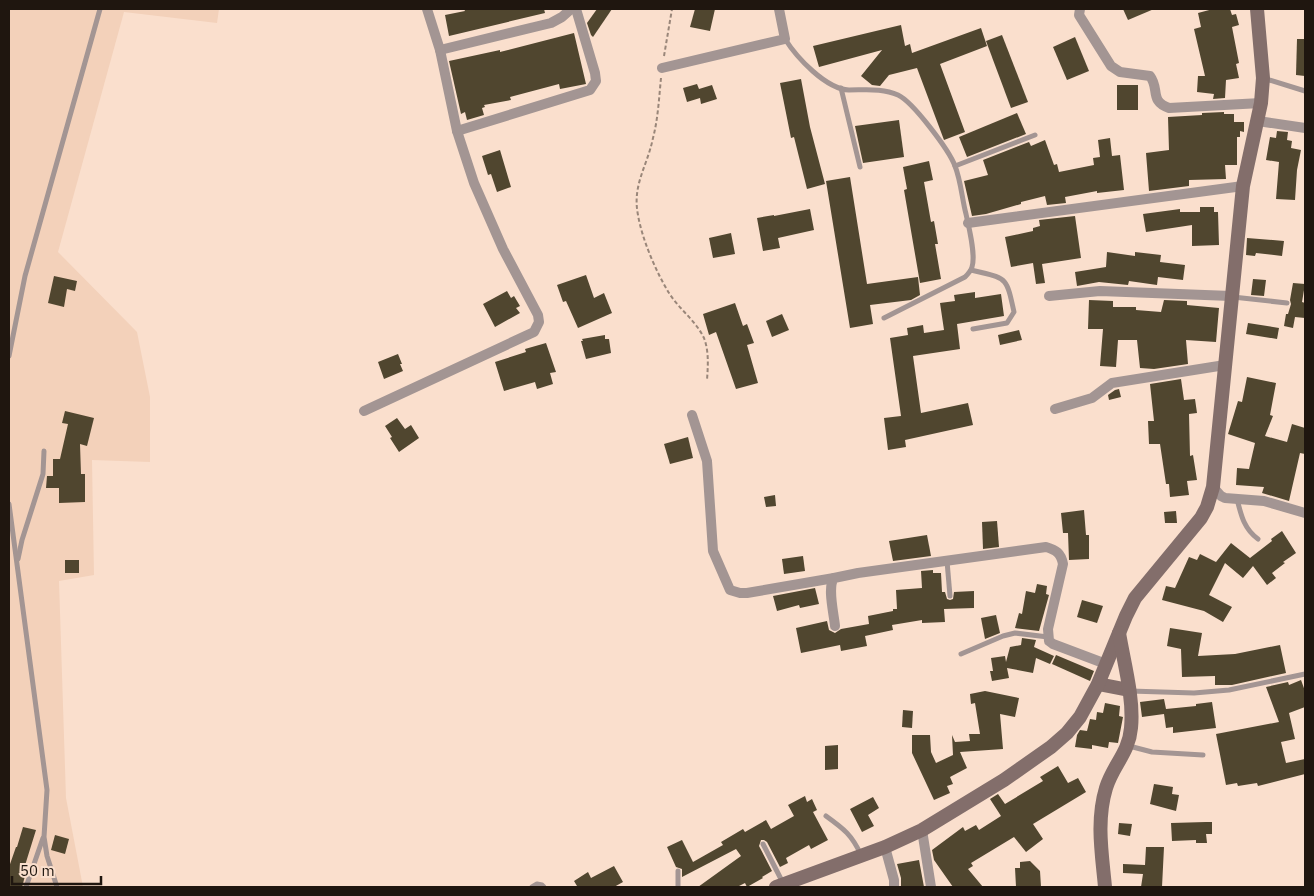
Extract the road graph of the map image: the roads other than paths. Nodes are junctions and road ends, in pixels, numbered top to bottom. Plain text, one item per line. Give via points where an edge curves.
1 (100, 9) edge
2 (426, 9) edge
3 (571, 9) edge
4 (576, 9) edge
5 (780, 9) edge
6 (1080, 9) edge
7 (1257, 9) edge
8 (785, 39) junction
9 (440, 50) junction
10 (662, 68) road end
11 (1263, 78) junction
12 (841, 88) junction
13 (1305, 91) edge
14 (1261, 103) junction
15 (1258, 121) junction
16 (1305, 128) edge
17 (457, 131) junction
18 (1035, 135) dead end
19 (955, 166) junction
20 (860, 167) dead end
21 (1243, 186) junction
22 (968, 223) junction
23 (971, 270) junction
24 (1049, 296) dead end
25 (1231, 296) junction
26 (1287, 303) dead end
27 (884, 318) dead end
28 (973, 329) dead end
29 (9, 356) edge
30 (1225, 365) junction
31 (1055, 409) dead end
32 (364, 411) dead end
33 (692, 415) dead end
34 (44, 451) dead end
35 (1213, 487) junction
36 (1237, 499) junction
37 (9, 504) edge
38 (1305, 513) edge
39 (1258, 539) dead end
40 (947, 560) junction
41 (17, 565) junction
42 (834, 578) junction
43 (950, 596) dead end
44 (835, 626) dead end
45 (1119, 632) junction
46 (1048, 637) junction
47 (961, 654) dead end
48 (1106, 664) junction
49 (1305, 674) edge
50 (1098, 684) junction
51 (1129, 690) junction
52 (1128, 746) junction
53 (1203, 755) dead end
54 (826, 816) dead end
55 (922, 830) junction
56 (44, 837) junction
57 (763, 844) dead end
58 (885, 846) junction
59 (861, 855) junction
60 (678, 871) dead end
61 (780, 886) edge
62 (26, 887) edge
63 (57, 887) edge
64 (532, 887) edge
65 (544, 887) edge
66 (678, 887) edge
67 (894, 887) edge
68 (931, 887) edge
69 (1105, 887) edge

1 - 29 lane via 25,276
2 - 9 street
3 - 9 street via 551,23
4 - 17 street via 595,73 596,80 590,90
5 - 8 street
6 - 14 street via 1079,15 1111,66 1120,72 1150,76 1158,103 1168,108
7 - 11 street
8 - 10 street
8 - 12 lane via 794,53 832,85
9 - 17 street
11 - 13 lane
11 - 14 street
12 - 19 lane via 884,91 907,100
12 - 20 lane
14 - 15 street
15 - 16 street
15 - 21 street
17 - 32 street via 474,183 503,249 538,315 538,327 534,332
18 - 19 lane
19 - 22 lane
21 - 22 street
21 - 25 street
22 - 23 lane
23 - 27 lane
23 - 28 lane via 1003,280 1008,286 1014,312 1007,323
24 - 25 street via 1100,291
25 - 26 lane
25 - 30 street
30 - 31 street via 1112,383 1092,398
30 - 35 street
33 - 42 street via 706,461 713,551 730,590 747,593
34 - 41 lane via 42,474
35 - 36 street via 1221,496
35 - 45 street via 1201,518 1135,598
36 - 38 street via 1264,501
36 - 39 lane via 1246,527
37 - 41 lane
40 - 42 street
40 - 43 lane
40 - 46 street via 1046,547 1054,549 1063,564
41 - 56 lane via 47,790
42 - 44 street via 831,588
45 - 48 street
45 - 51 street
46 - 47 lane via 1015,633
46 - 48 street via 1053,644
48 - 50 street
49 - 51 lane via 1229,690 1194,693
50 - 51 street
50 - 55 street via 1080,717 1051,747
51 - 52 street via 1132,727
52 - 53 lane via 1152,752
52 - 69 street via 1112,772 1101,809
54 - 59 lane via 848,832
55 - 58 street
55 - 68 street
56 - 62 lane
56 - 63 lane
57 - 61 lane
58 - 59 street
58 - 67 street
59 - 61 street
60 - 66 lane
64 - 65 lane via 537,884

